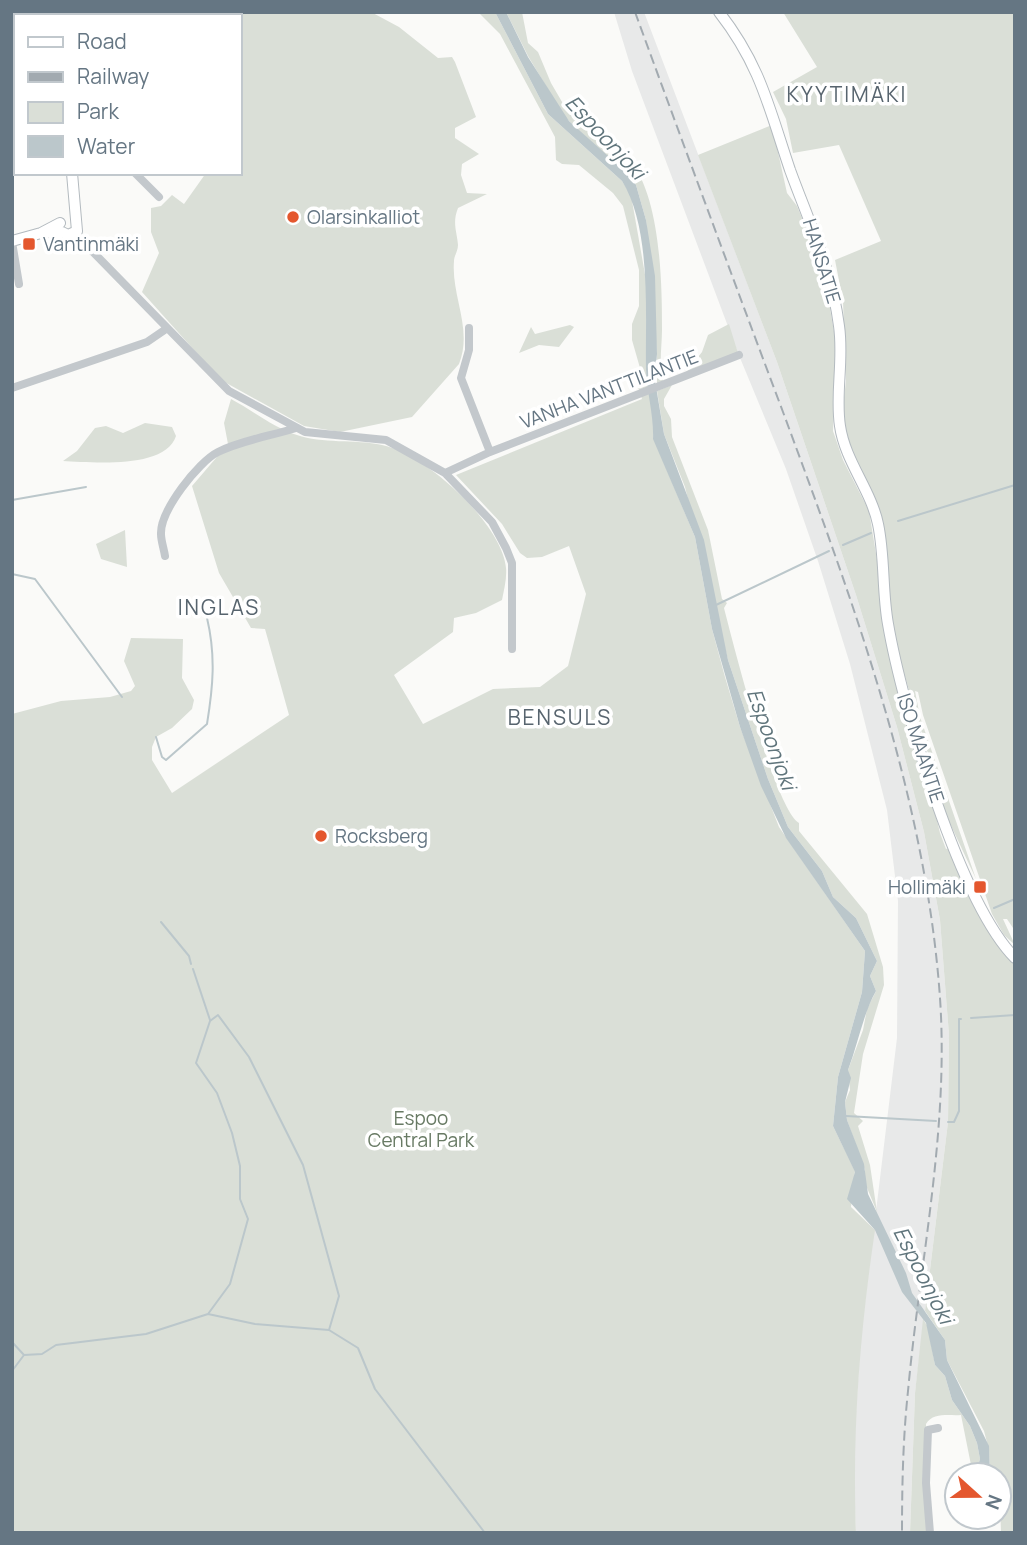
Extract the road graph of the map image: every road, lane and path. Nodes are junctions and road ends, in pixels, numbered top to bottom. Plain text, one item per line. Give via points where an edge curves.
1 (719, 12) edge
2 (72, 175) edge
3 (137, 175) edge
4 (159, 197) dead end
5 (68, 226) junction
6 (12, 242) edge
7 (19, 284) dead end
8 (469, 328) dead end
9 (166, 329) junction
10 (739, 355) dead end
11 (12, 388) edge
12 (296, 428) junction
13 (490, 452) junction
14 (444, 473) junction
15 (877, 522) joint
16 (165, 556) dead end
17 (512, 649) dead end
18 (1015, 958) edge
19 (938, 1428) dead end
20 (930, 1533) edge

1 - 15 main road, HANSATIE via 763,84 825,259 842,348 841,433
2 - 5 main road via 75,193
3 - 4 street
5 - 6 main road
5 - 9 street
6 - 7 street
8 - 13 street via 461,378
9 - 11 street via 147,342
9 - 12 street via 229,391
10 - 13 street, VANHA VANTTILANTIE
12 - 14 street via 386,440
12 - 16 street via 234,445 205,461 163,520
13 - 14 street, VANHA VANTTILANTIE
14 - 17 street via 492,522 512,563
15 - 18 main road, ISO MAANTIE via 893,651 928,773 986,918
19 - 20 street via 928,1430

